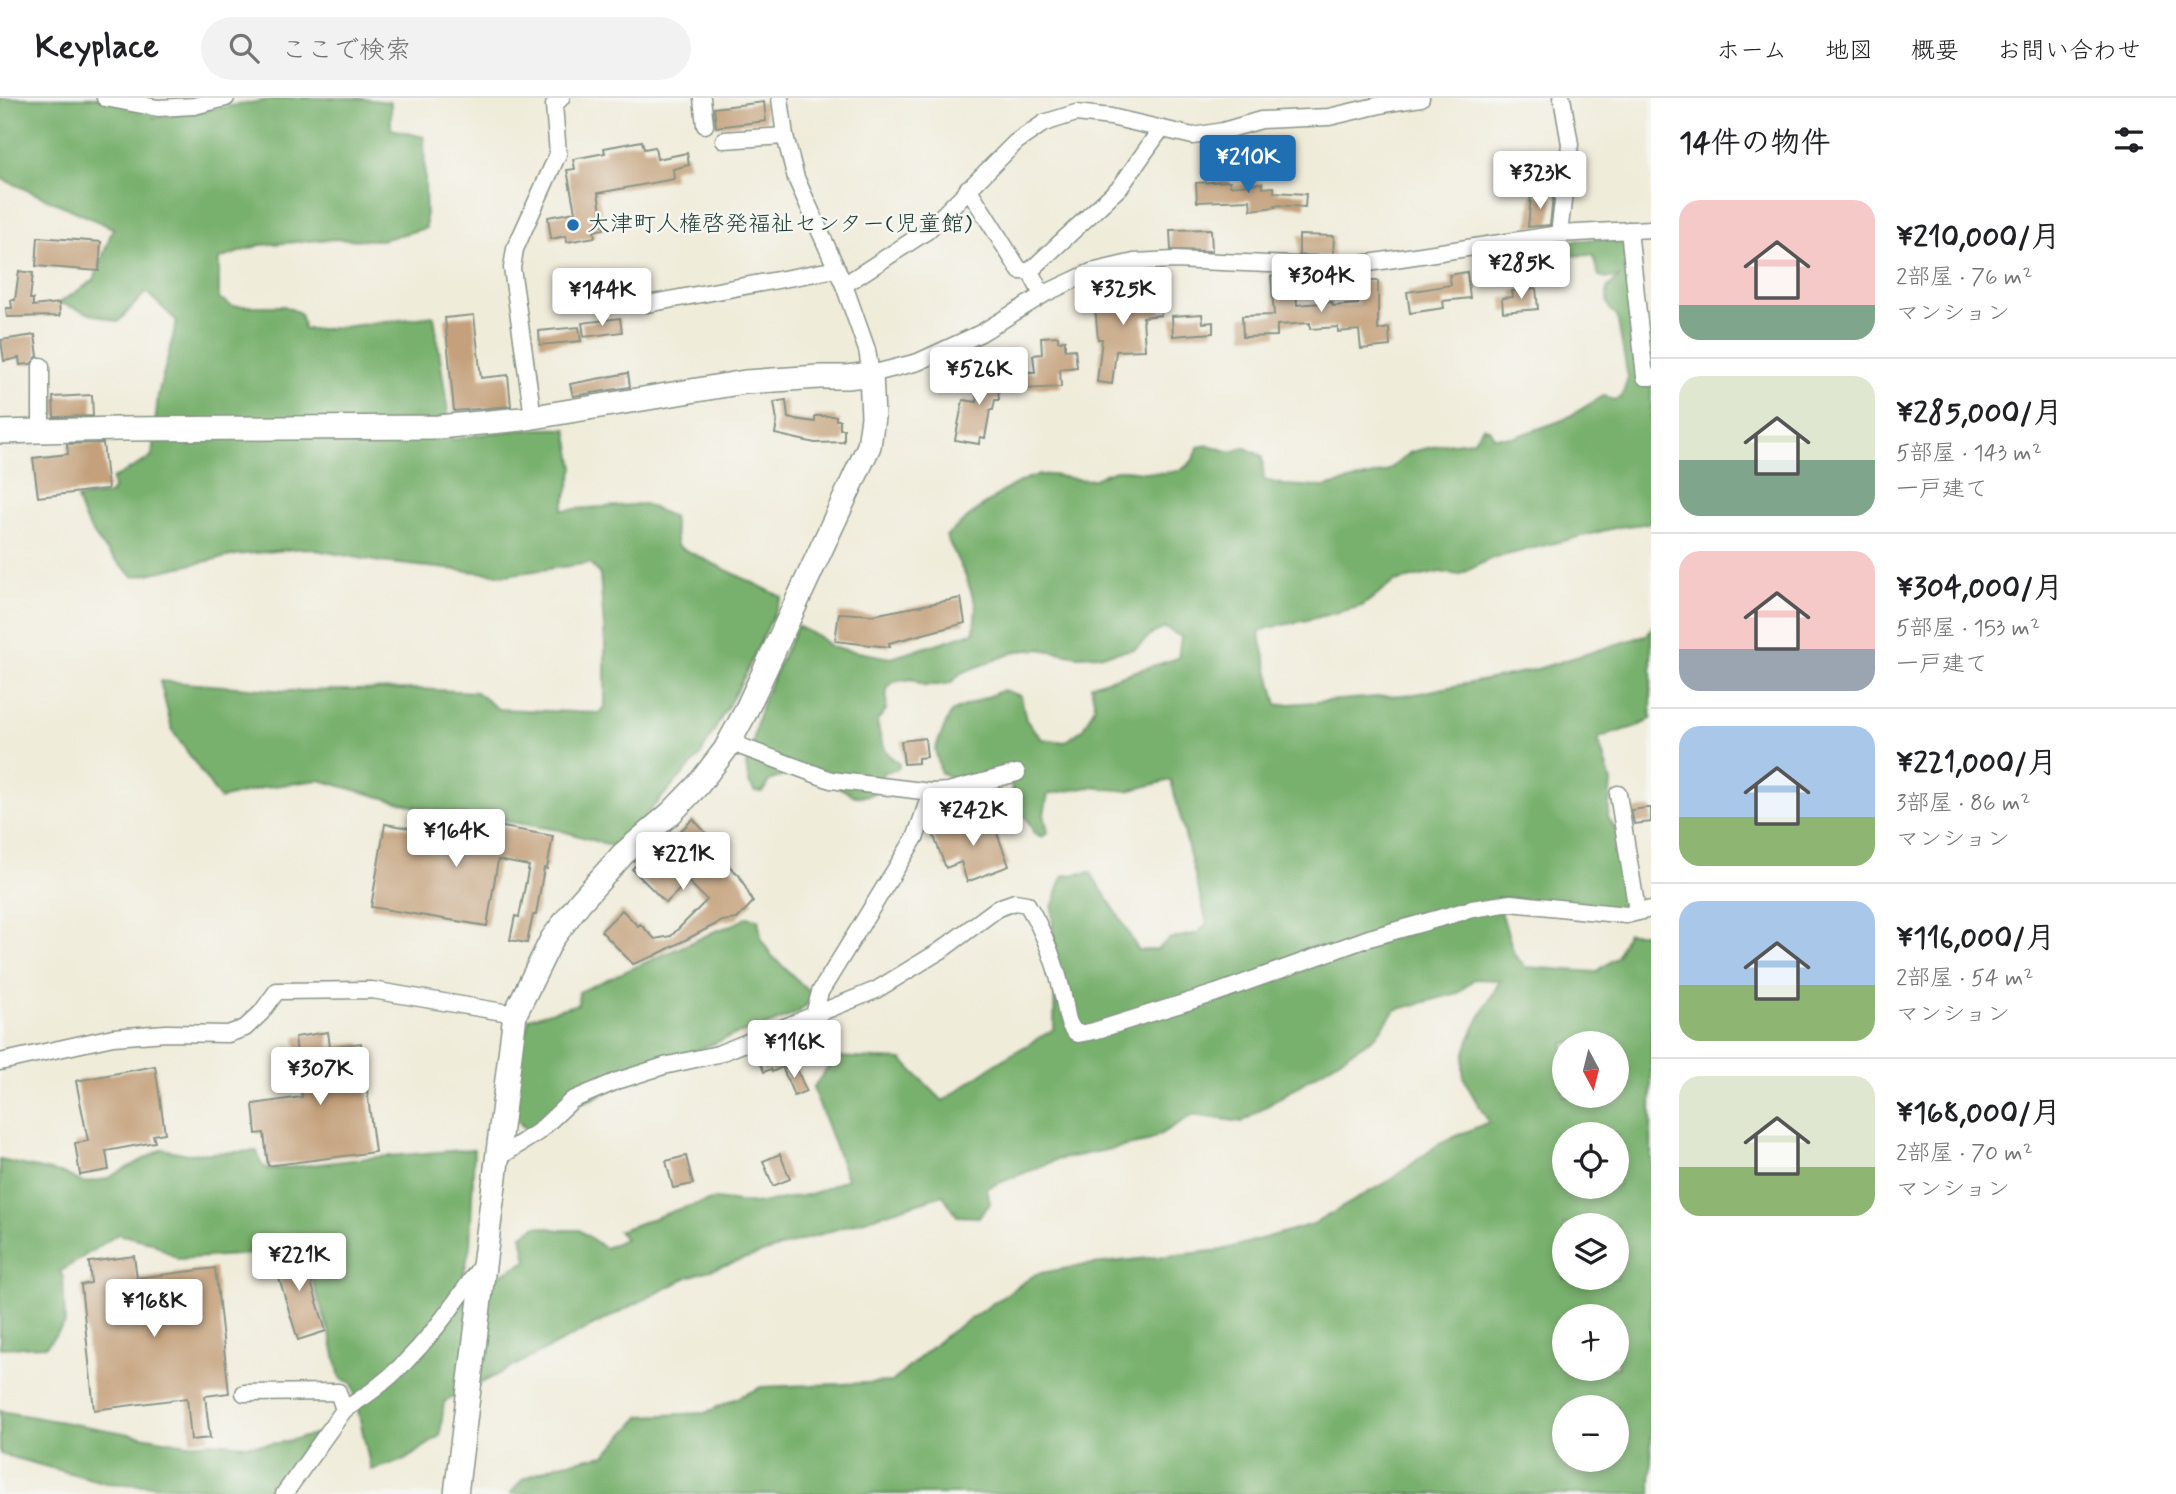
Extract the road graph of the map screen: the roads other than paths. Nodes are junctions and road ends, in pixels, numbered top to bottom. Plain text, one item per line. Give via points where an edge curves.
1 (105, 98) edge
2 (226, 98) edge
3 (561, 98) edge
4 (702, 98) edge
5 (780, 98) edge
6 (1421, 98) edge
7 (1562, 98) edge
8 (705, 125) dead end
9 (1161, 129) junction
10 (785, 136) junction
11 (724, 141) dead end
12 (968, 188) junction
13 (1651, 229) edge
14 (1629, 230) junction
15 (1559, 234) junction
16 (837, 270) junction
17 (1030, 271) junction
18 (844, 285) junction
19 (1644, 293) edge
20 (1042, 295) junction
21 (647, 304) dead end
22 (1646, 334) edge
23 (41, 366) dead end
24 (871, 374) junction
25 (1651, 377) edge
26 (533, 417) junction
27 (41, 431) junction
28 (0, 432) edge
29 (729, 742) junction
30 (1017, 773) dead end
31 (931, 792) junction
32 (1618, 794) dead end
33 (1644, 911) edge
34 (516, 1014) junction
35 (814, 1015) junction
36 (0, 1062) edge
37 (498, 1157) junction
38 (485, 1261) junction
39 (244, 1393) dead end
40 (344, 1410) junction
41 (284, 1494) edge
42 (456, 1494) edge

1 - 2 street via 158,108
3 - 26 street via 554,105 558,154 515,249 512,268
4 - 8 street
5 - 10 street
6 - 9 street via 1329,117 1261,120 1193,136
7 - 15 street via 1570,144
9 - 12 street via 1076,113 1044,123 1016,142
9 - 17 street via 1121,186
10 - 11 street
10 - 16 street via 796,178
12 - 17 street via 1020,271
12 - 18 street via 927,231
13 - 14 street
14 - 15 street
14 - 19 street
15 - 20 street via 1342,267 1134,262 1091,272
16 - 18 street
16 - 21 street
17 - 20 street
18 - 24 street
19 - 22 street
20 - 24 street via 968,339 918,362
22 - 25 street via 1645,377
23 - 27 street
24 - 26 street via 745,382
24 - 29 street via 869,446
26 - 27 street via 438,427
27 - 28 street
29 - 31 street via 831,780
29 - 34 street via 698,785 623,854 580,902 552,939
30 - 31 street
31 - 35 street via 916,836 820,992
32 - 33 street
33 - 35 street via 1626,915 1511,903 1472,909 1369,938 1216,993 1078,1034 1068,1021 1042,929 1027,904 1015,902 998,908 876,990
34 - 36 street via 372,990 277,991 245,1028 228,1034 113,1037
34 - 37 street
35 - 37 street via 718,1054 664,1066 572,1100 538,1132
37 - 38 street
38 - 40 street via 414,1352 377,1388
38 - 42 street
39 - 40 street via 338,1392
40 - 41 street

